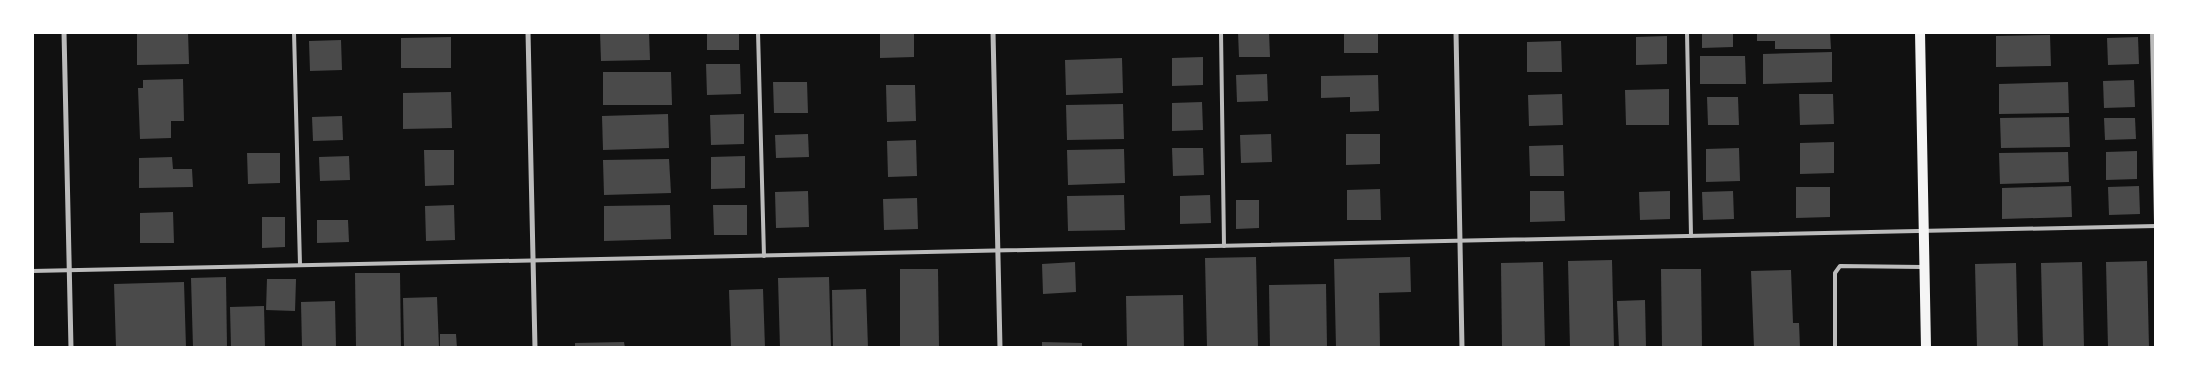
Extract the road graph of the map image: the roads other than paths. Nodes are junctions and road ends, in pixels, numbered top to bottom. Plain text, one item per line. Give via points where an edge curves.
1 (64, 32) edge
2 (294, 32) edge
3 (528, 32) edge
4 (758, 32) edge
5 (993, 32) edge
6 (1221, 32) edge
7 (1456, 32) edge
8 (1687, 32) edge
9 (1920, 32) edge
10 (2152, 32) edge
11 (2156, 225) edge
12 (1924, 231) junction
13 (1691, 236) junction
14 (1460, 241) junction
15 (1224, 246) junction
16 (998, 250) junction
17 (764, 256) junction
18 (533, 261) junction
19 (300, 265) junction
20 (1924, 267) junction
21 (69, 270) junction
22 (32, 271) edge
23 (71, 348) edge
24 (535, 348) edge
25 (1000, 348) edge
26 (1462, 348) edge
27 (1835, 348) edge
28 (1926, 348) edge

1 - 21 street
2 - 19 lane
3 - 18 street
4 - 17 lane
5 - 16 street
6 - 15 lane
7 - 14 street
8 - 13 lane
9 - 12 main road
10 - 11 lane
11 - 12 lane
12 - 13 lane
12 - 20 main road
13 - 14 lane
14 - 15 lane
14 - 26 street
15 - 16 lane
16 - 17 lane
16 - 25 street
17 - 18 lane
18 - 19 lane
18 - 24 street
19 - 21 lane
20 - 27 lane via 1840,266 1835,273
20 - 28 main road
21 - 22 lane
21 - 23 street

